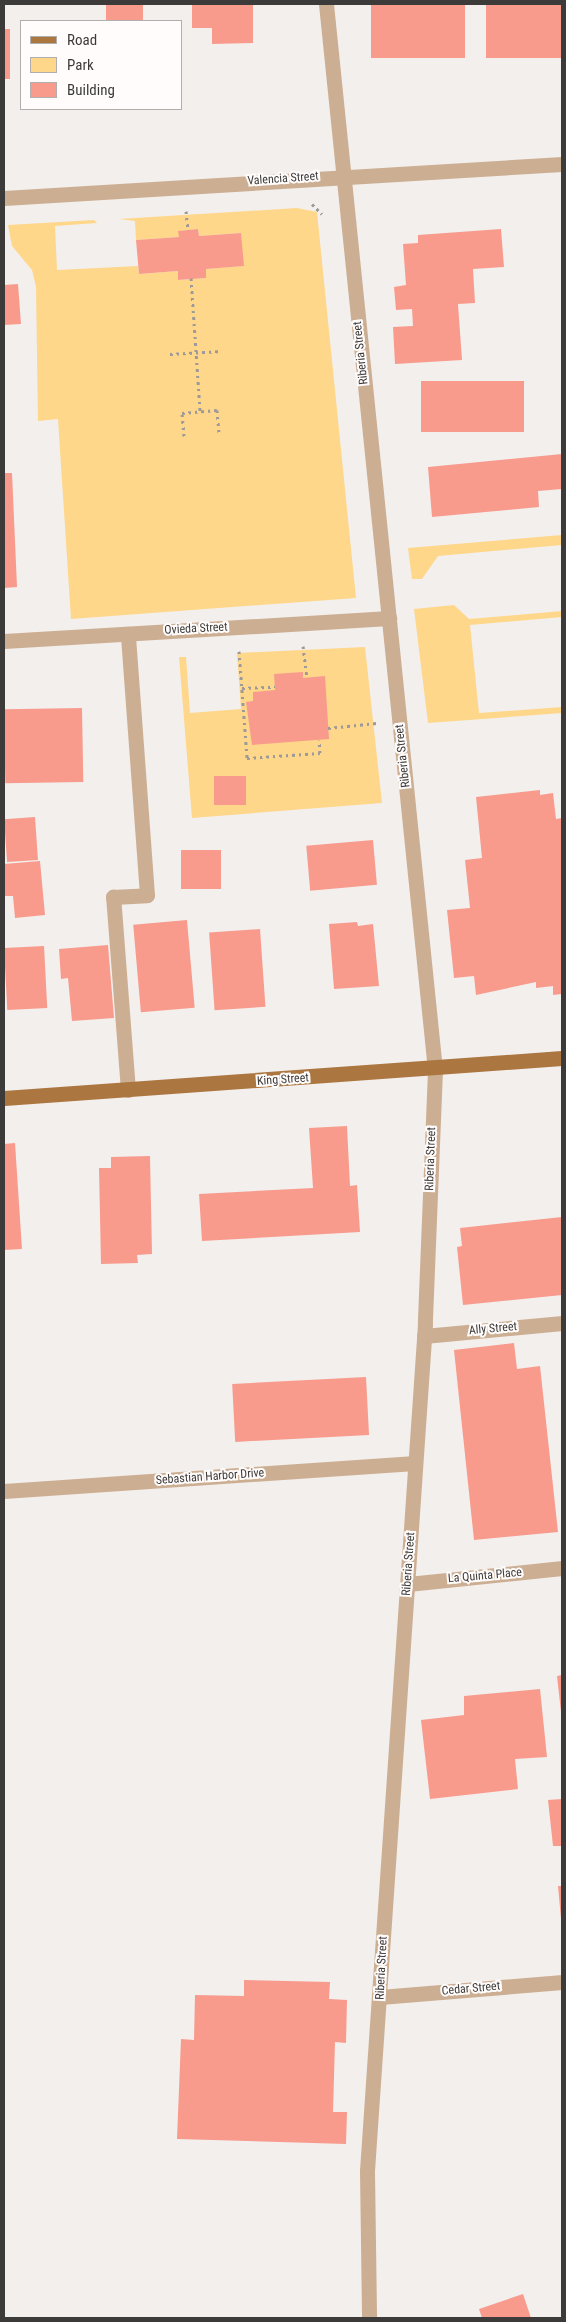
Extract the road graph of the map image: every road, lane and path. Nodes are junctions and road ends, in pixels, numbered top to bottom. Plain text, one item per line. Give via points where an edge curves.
1 (326, 4) edge
2 (562, 164) edge
3 (341, 176) junction
4 (4, 198) edge
5 (307, 204) dead end
6 (186, 210) junction
7 (196, 210) dead end
8 (177, 211) dead end
9 (323, 224) dead end
10 (188, 230) dead end
11 (191, 278) dead end
12 (222, 351) dead end
13 (196, 353) junction
14 (170, 354) dead end
15 (200, 411) junction
16 (220, 434) dead end
17 (184, 436) dead end
18 (389, 618) junction
19 (128, 634) junction
20 (4, 641) edge
21 (303, 646) junction
22 (313, 646) dead end
23 (294, 647) dead end
24 (248, 649) dead end
25 (231, 650) dead end
26 (239, 650) junction
27 (306, 677) dead end
28 (275, 686) dead end
29 (242, 688) junction
30 (376, 714) dead end
31 (378, 722) junction
32 (328, 728) dead end
33 (378, 732) dead end
34 (319, 740) dead end
35 (562, 1058) edge
36 (435, 1070) junction
37 (128, 1090) junction
38 (4, 1098) edge
39 (562, 1323) edge
40 (424, 1336) junction
41 (416, 1463) junction
42 (4, 1491) edge
43 (562, 1568) edge
44 (408, 1584) junction
45 (562, 1982) edge
46 (380, 1997) junction
47 (369, 2318) edge

1 - 3 street, Riberia Street
2 - 3 street, Valencia Street
3 - 4 street, Valencia Street
3 - 18 street, Riberia Street
5 - 9 path via 320,208
6 - 7 path
6 - 8 path
6 - 10 path
11 - 13 path
12 - 13 path
13 - 14 path
13 - 15 path
15 - 16 path via 217,410
15 - 17 path via 182,413
18 - 19 street, Ovieda Street
18 - 36 street, Riberia Street
19 - 20 street, Ovieda Street
19 - 37 street via 147,895 113,897
21 - 22 path
21 - 23 path
21 - 27 path
24 - 26 path
25 - 26 path
26 - 29 path
28 - 29 path
29 - 34 path via 247,758 320,753
30 - 31 path
31 - 32 path
31 - 33 path
35 - 36 main road, King Street
36 - 37 main road, King Street
36 - 40 street, Riberia Street
37 - 38 main road, King Street
39 - 40 street, Ally Street
40 - 41 street, Riberia Street
41 - 42 street, Sebastian Harbor Drive
41 - 44 street, Riberia Street
43 - 44 street, La Quinta Place
44 - 46 street, Riberia Street
45 - 46 street, Cedar Street
46 - 47 street, Riberia Street via 367,2171

